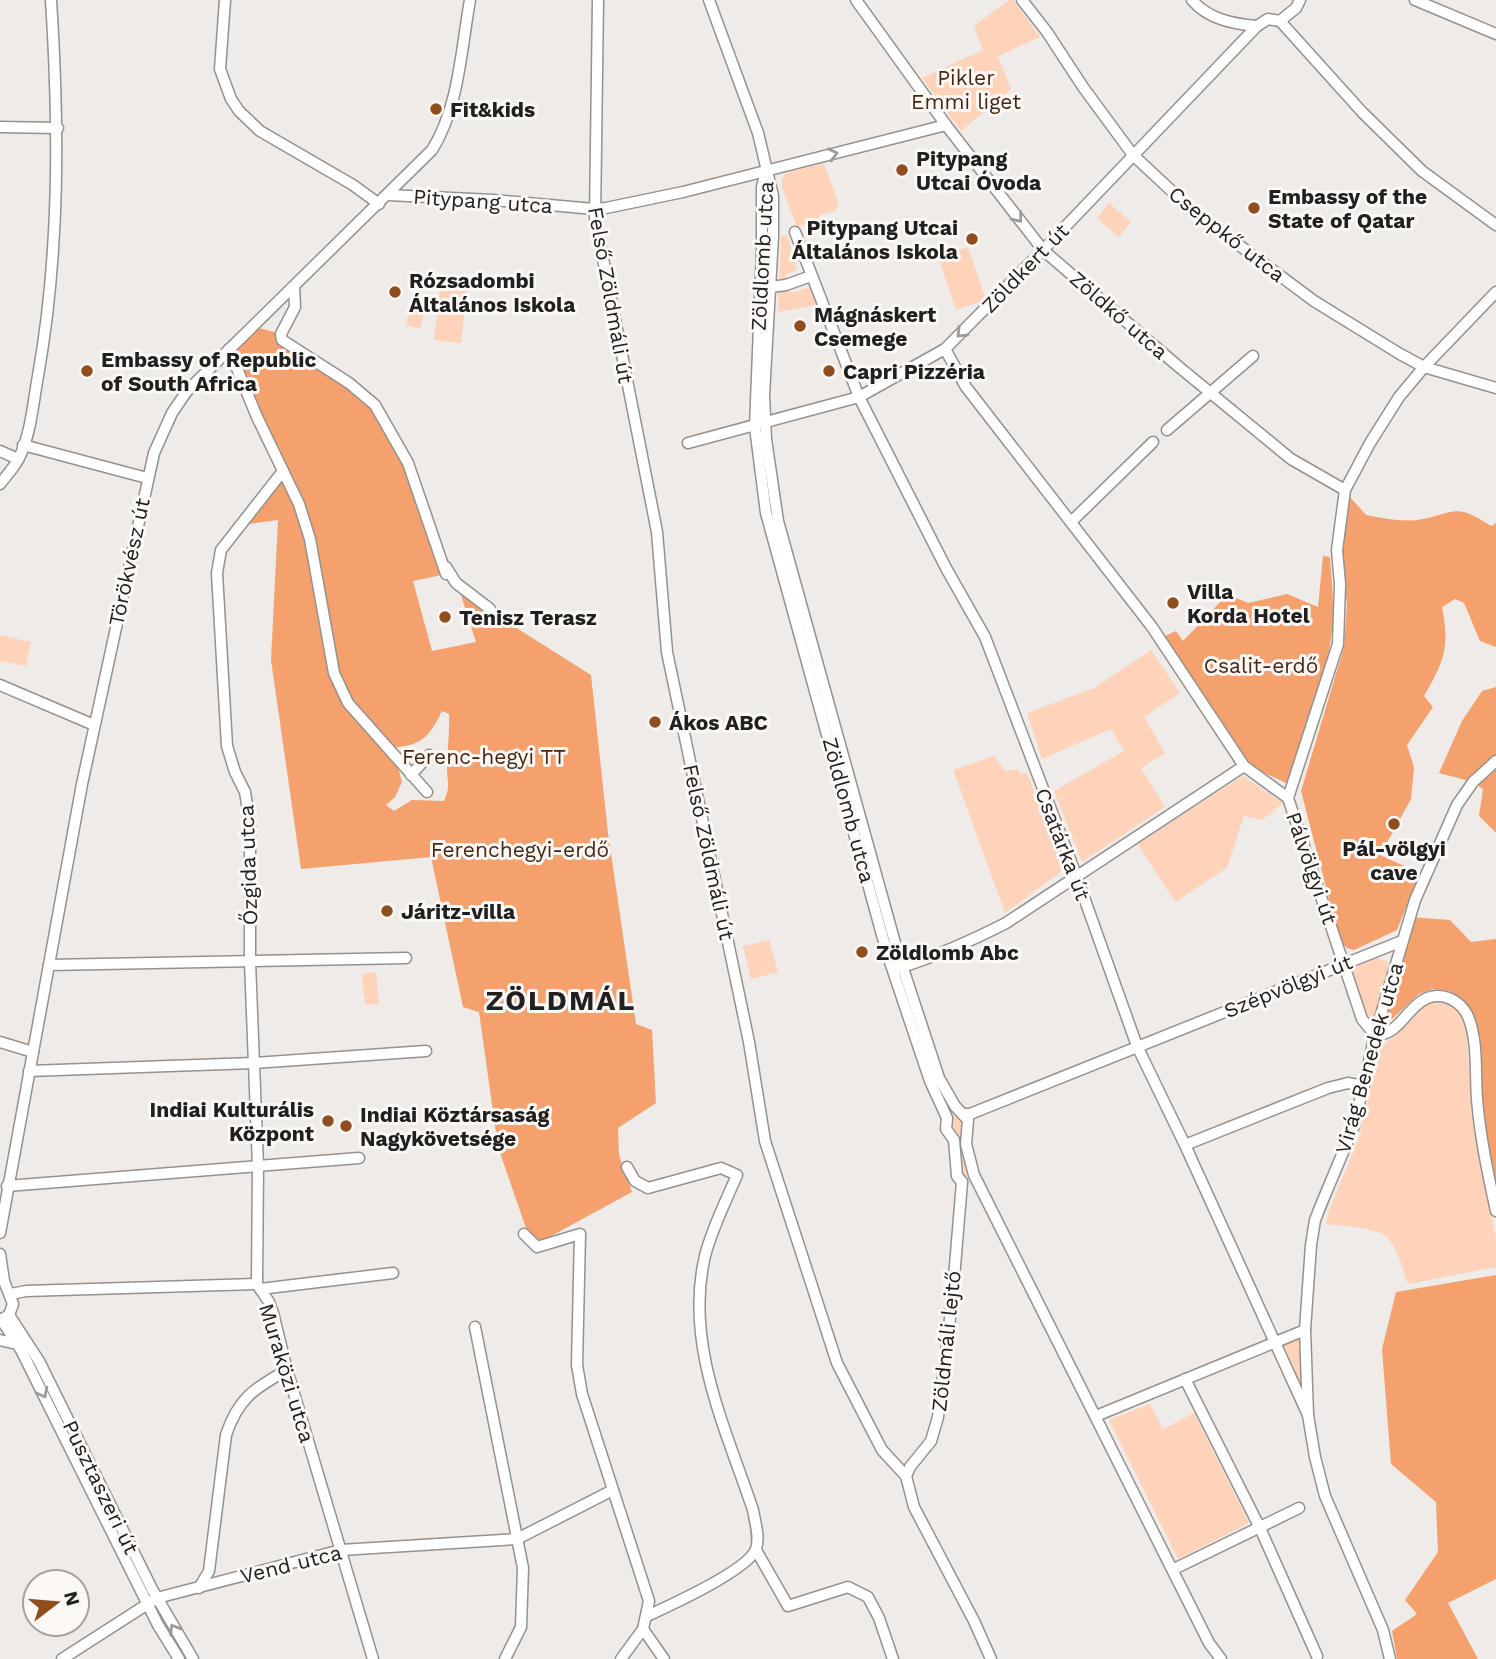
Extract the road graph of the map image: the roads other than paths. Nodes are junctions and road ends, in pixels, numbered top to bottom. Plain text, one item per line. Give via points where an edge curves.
1 (51, 0) edge
2 (225, 0) edge
3 (470, 0) edge
4 (598, 0) edge
5 (709, 0) edge
6 (856, 0) edge
7 (1022, 0) edge
8 (1192, 0) edge
9 (1415, 0) edge
10 (1285, 1) edge
11 (1298, 4) edge
12 (1280, 22) junction
13 (1257, 26) junction
14 (1496, 34) edge
15 (946, 125) junction
16 (0, 127) edge
17 (58, 128) junction
18 (1133, 155) junction
19 (766, 171) junction
20 (388, 195) junction
21 (379, 204) junction
22 (594, 209) junction
23 (1496, 225) edge
24 (795, 232) dead end
25 (1043, 250) junction
26 (811, 276) junction
27 (294, 287) junction
28 (771, 287) junction
29 (1496, 292) edge
30 (764, 314) junction
31 (229, 349) junction
32 (945, 349) junction
33 (1253, 356) dead end
34 (1423, 367) junction
35 (1496, 388) edge
36 (1209, 392) junction
37 (859, 397) junction
38 (760, 425) junction
39 (1167, 430) dead end
40 (1153, 442) dead end
41 (688, 443) dead end
42 (23, 446) junction
43 (0, 451) edge
44 (18, 459) junction
45 (282, 471) junction
46 (147, 478) junction
47 (0, 484) edge
48 (1345, 490) junction
49 (1071, 522) junction
50 (490, 609) dead end
51 (0, 685) edge
52 (94, 725) junction
53 (429, 755) dead end
54 (1496, 761) edge
55 (1244, 766) junction
56 (411, 775) junction
57 (427, 792) dead end
58 (1288, 798) junction
59 (1076, 875) junction
60 (1402, 941) junction
61 (406, 958) dead end
62 (250, 962) junction
63 (1343, 964) junction
64 (49, 965) junction
65 (898, 968) junction
66 (1375, 1035) junction
67 (0, 1042) edge
68 (1137, 1046) junction
69 (426, 1051) dead end
70 (33, 1052) junction
71 (253, 1063) junction
72 (29, 1071) junction
73 (1364, 1086) junction
74 (964, 1117) junction
75 (947, 1118) junction
76 (1185, 1144) junction
77 (359, 1158) dead end
78 (258, 1166) junction
79 (627, 1167) dead end
80 (968, 1180) junction
81 (7, 1186) junction
82 (1496, 1211) edge
83 (0, 1233) edge
84 (524, 1234) dead end
85 (0, 1254) edge
86 (393, 1273) dead end
87 (259, 1287) junction
88 (6, 1291) edge
89 (3, 1318) edge
90 (475, 1327) dead end
91 (1305, 1330) junction
92 (0, 1340) edge
93 (1274, 1343) junction
94 (17, 1344) junction
95 (287, 1370) junction
96 (1185, 1379) junction
97 (1308, 1415) junction
98 (1097, 1416) junction
99 (906, 1476) junction
100 (612, 1490) junction
101 (1299, 1508) dead end
102 (1260, 1528) junction
103 (517, 1539) junction
104 (341, 1550) junction
105 (756, 1550) junction
106 (1174, 1569) junction
107 (199, 1588) junction
108 (152, 1601) junction
109 (648, 1616) junction
110 (643, 1629) junction
111 (1317, 1656) dead end
112 (62, 1659) edge
113 (179, 1659) edge
114 (193, 1659) edge
115 (373, 1659) edge
116 (505, 1659) edge
117 (621, 1659) edge
118 (664, 1659) edge
119 (893, 1659) edge
120 (990, 1659) edge
121 (1221, 1659) edge
122 (1390, 1659) edge

1 - 17 street
2 - 21 street via 220,69 239,111 260,131
3 - 20 street, Törökvész út via 446,126 432,150
4 - 22 street, Felső Zöldmáli út
5 - 19 street via 755,125
6 - 15 street, Zöldkő utca
7 - 18 street, Cseppkő utca
8 - 13 street via 1206,14
9 - 14 street
10 - 11 street
11 - 12 street
12 - 13 street via 1268,19
12 - 23 street via 1422,171
13 - 18 street, Zöldkert út
19 -> 15 street, Pitypang utca
15 -> 25 street, Zöldkő utca
16 - 17 street
17 - 42 street via 48,321
18 - 25 street, Zöldkert út
18 - 34 street, Cseppkő utca via 1192,210 1314,301
19 - 22 street, Pitypang utca
19 - 28 street, Zöldlomb utca via 773,196
19 - 30 street, Zöldlomb utca via 762,187
20 - 21 street, Törökvész út
20 - 22 street, Pitypang utca
21 - 27 street, Törökvész út
22 - 99 street, Felső Zöldmáli út via 657,532 667,652 749,1042 765,1141 837,1363 882,1450
24 - 26 street, Csatárka út
25 -> 32 street, Zöldkert út
25 - 36 street, Zöldkő utca
26 - 28 street
26 - 37 street, Csatárka út
27 - 31 street, Törökvész út
27 - 50 street via 295,307 282,340 375,405 408,463 445,569
28 - 30 street, Zöldlomb utca
29 - 34 street, Pálvölgyi út
30 - 38 street, Zöldlomb utca
31 - 45 street
31 - 46 street, Törökvész út via 172,413
32 - 37 street, Zöldkert út
32 - 49 street via 966,387
33 - 36 street
34 - 35 street, Cseppkő utca
34 - 48 street, Pálvölgyi út via 1399,397
36 - 39 street
36 - 48 street, Zöldkő utca via 1291,458
37 - 38 street, Zöldkert út
37 - 59 street, Csatárka út via 985,637
38 - 41 street, Zöldkert út
38 - 65 street, Zöldlomb utca via 778,521
40 - 49 street
42 - 44 street
42 - 46 street
43 - 44 street
44 - 47 street
45 - 56 street via 310,538 334,674 348,703
45 - 62 street, Őzgida utca via 221,550 217,573 227,746 245,792 250,823
46 - 52 street, Törökvész út
48 - 58 street, Pálvölgyi út via 1337,550 1338,644
49 - 55 street via 1152,627
51 - 52 street
52 - 64 street, Törökvész út
53 - 56 street
54 - 60 street via 1457,805 1424,877
55 - 58 street
55 - 59 street
56 - 57 street
58 - 63 street, Pálvölgyi út
59 - 65 street via 972,941
59 - 68 street, Csatárka út
60 - 63 street, Szépvölgyi út
60 - 66 street, Virág Benedek utca
61 - 62 street
62 - 64 street
62 - 71 street, Őzgida utca
63 - 66 street, Pálvölgyi út via 1362,1018
63 - 68 street, Szépvölgyi út
64 - 70 street, Törökvész út
65 - 74 street, Zöldlomb utca via 939,1078
65 - 75 street, Zöldlomb utca via 930,1081
66 - 73 street, Virág Benedek utca
66 - 82 street via 1388,1033 1428,998 1450,998 1465,1010
67 - 70 street
68 - 74 street, Szépvölgyi út
68 - 76 street, Csatárka út
69 - 71 street
70 - 72 street, Törökvész út
71 - 72 street
71 - 78 street, Őzgida utca
72 - 81 street, Törökvész út
73 - 76 street via 1348,1083 1328,1088
73 - 91 street, Virág Benedek utca via 1354,1126 1315,1220
74 - 75 street, Szépvölgyi út via 953,1113
74 - 80 street
75 - 80 street via 957,1175
76 - 93 street, Csatárka út
77 - 78 street
78 - 81 street
78 - 87 street, Őzgida utca
79 - 105 street via 635,1181 648,1188 721,1168 737,1175 706,1255 698,1304 706,1367 753,1510
80 - 98 street via 990,1205
80 - 99 street, Zöldmáli lejtő via 960,1196 939,1418 931,1441
81 - 83 street, Törökvész út
84 - 100 street via 537,1247 580,1234 577,1365
85 - 88 street
86 - 87 street
87 - 88 street, Muraközi utca
87 - 95 street, Muraközi utca via 273,1313
88 - 89 street via 13,1304
89 - 94 street, Pusztaszeri út
89 - 108 street, Pusztaszeri út via 47,1376
90 - 103 street
91 - 93 street
91 - 97 street, Virág Benedek utca
92 - 94 street
93 - 96 street
93 - 97 street, Csatárka út
94 -> 108 street, Pusztaszeri út
95 - 104 street, Muraközi utca
95 - 107 street via 257,1386 232,1416 209,1571
96 - 98 street
96 - 102 street
97 - 122 street, Virág Benedek utca via 1325,1496 1383,1630
98 - 106 street
99 - 120 street, Felső Zöldmáli út via 915,1507
100 - 103 street, Vend utca
100 - 109 street via 649,1601
101 - 102 street
102 - 106 street
102 - 111 street
103 - 104 street, Vend utca
103 - 116 street via 523,1568 521,1627
104 - 107 street, Vend utca
104 - 115 street, Muraközi utca
105 - 109 street via 742,1564
105 - 119 street via 788,1606 848,1587 868,1597
106 - 121 street
107 - 108 street, Vend utca
108 - 112 street, Vend utca
108 - 113 street, Pusztaszeri út
114 -> 108 street, Pusztaszeri út
109 - 110 street
110 - 117 street
110 - 118 street

